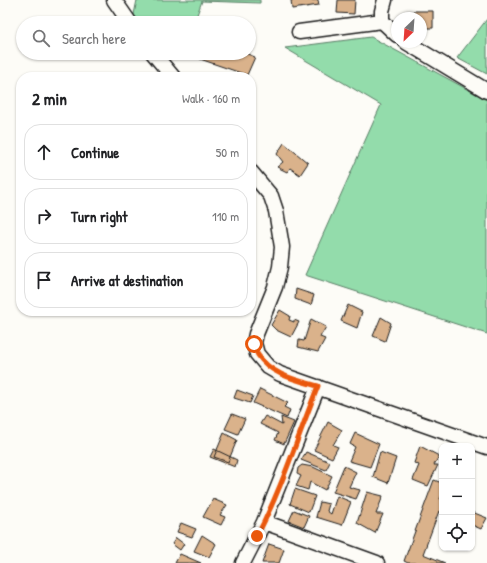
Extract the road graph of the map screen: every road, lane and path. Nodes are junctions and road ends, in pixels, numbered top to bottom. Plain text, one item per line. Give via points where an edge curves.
1 (114, 0) edge
2 (385, 0) edge
3 (125, 16) edge
4 (382, 22) junction
5 (391, 30) edge
6 (298, 32) dead end
7 (416, 48) edge
8 (159, 60) edge
9 (169, 72) edge
10 (487, 90) edge
11 (256, 178) edge
12 (318, 386) junction
13 (487, 447) edge
14 (264, 522) junction
15 (243, 563) edge
16 (378, 563) edge

1 - 3 street
2 - 4 street
4 - 5 street
4 - 6 street
7 - 10 street
8 - 9 street
11 - 12 street via 271,196 282,247 275,287 254,344 257,354 268,367 280,374
12 - 13 street
12 - 14 street
14 - 15 street
14 - 16 street

